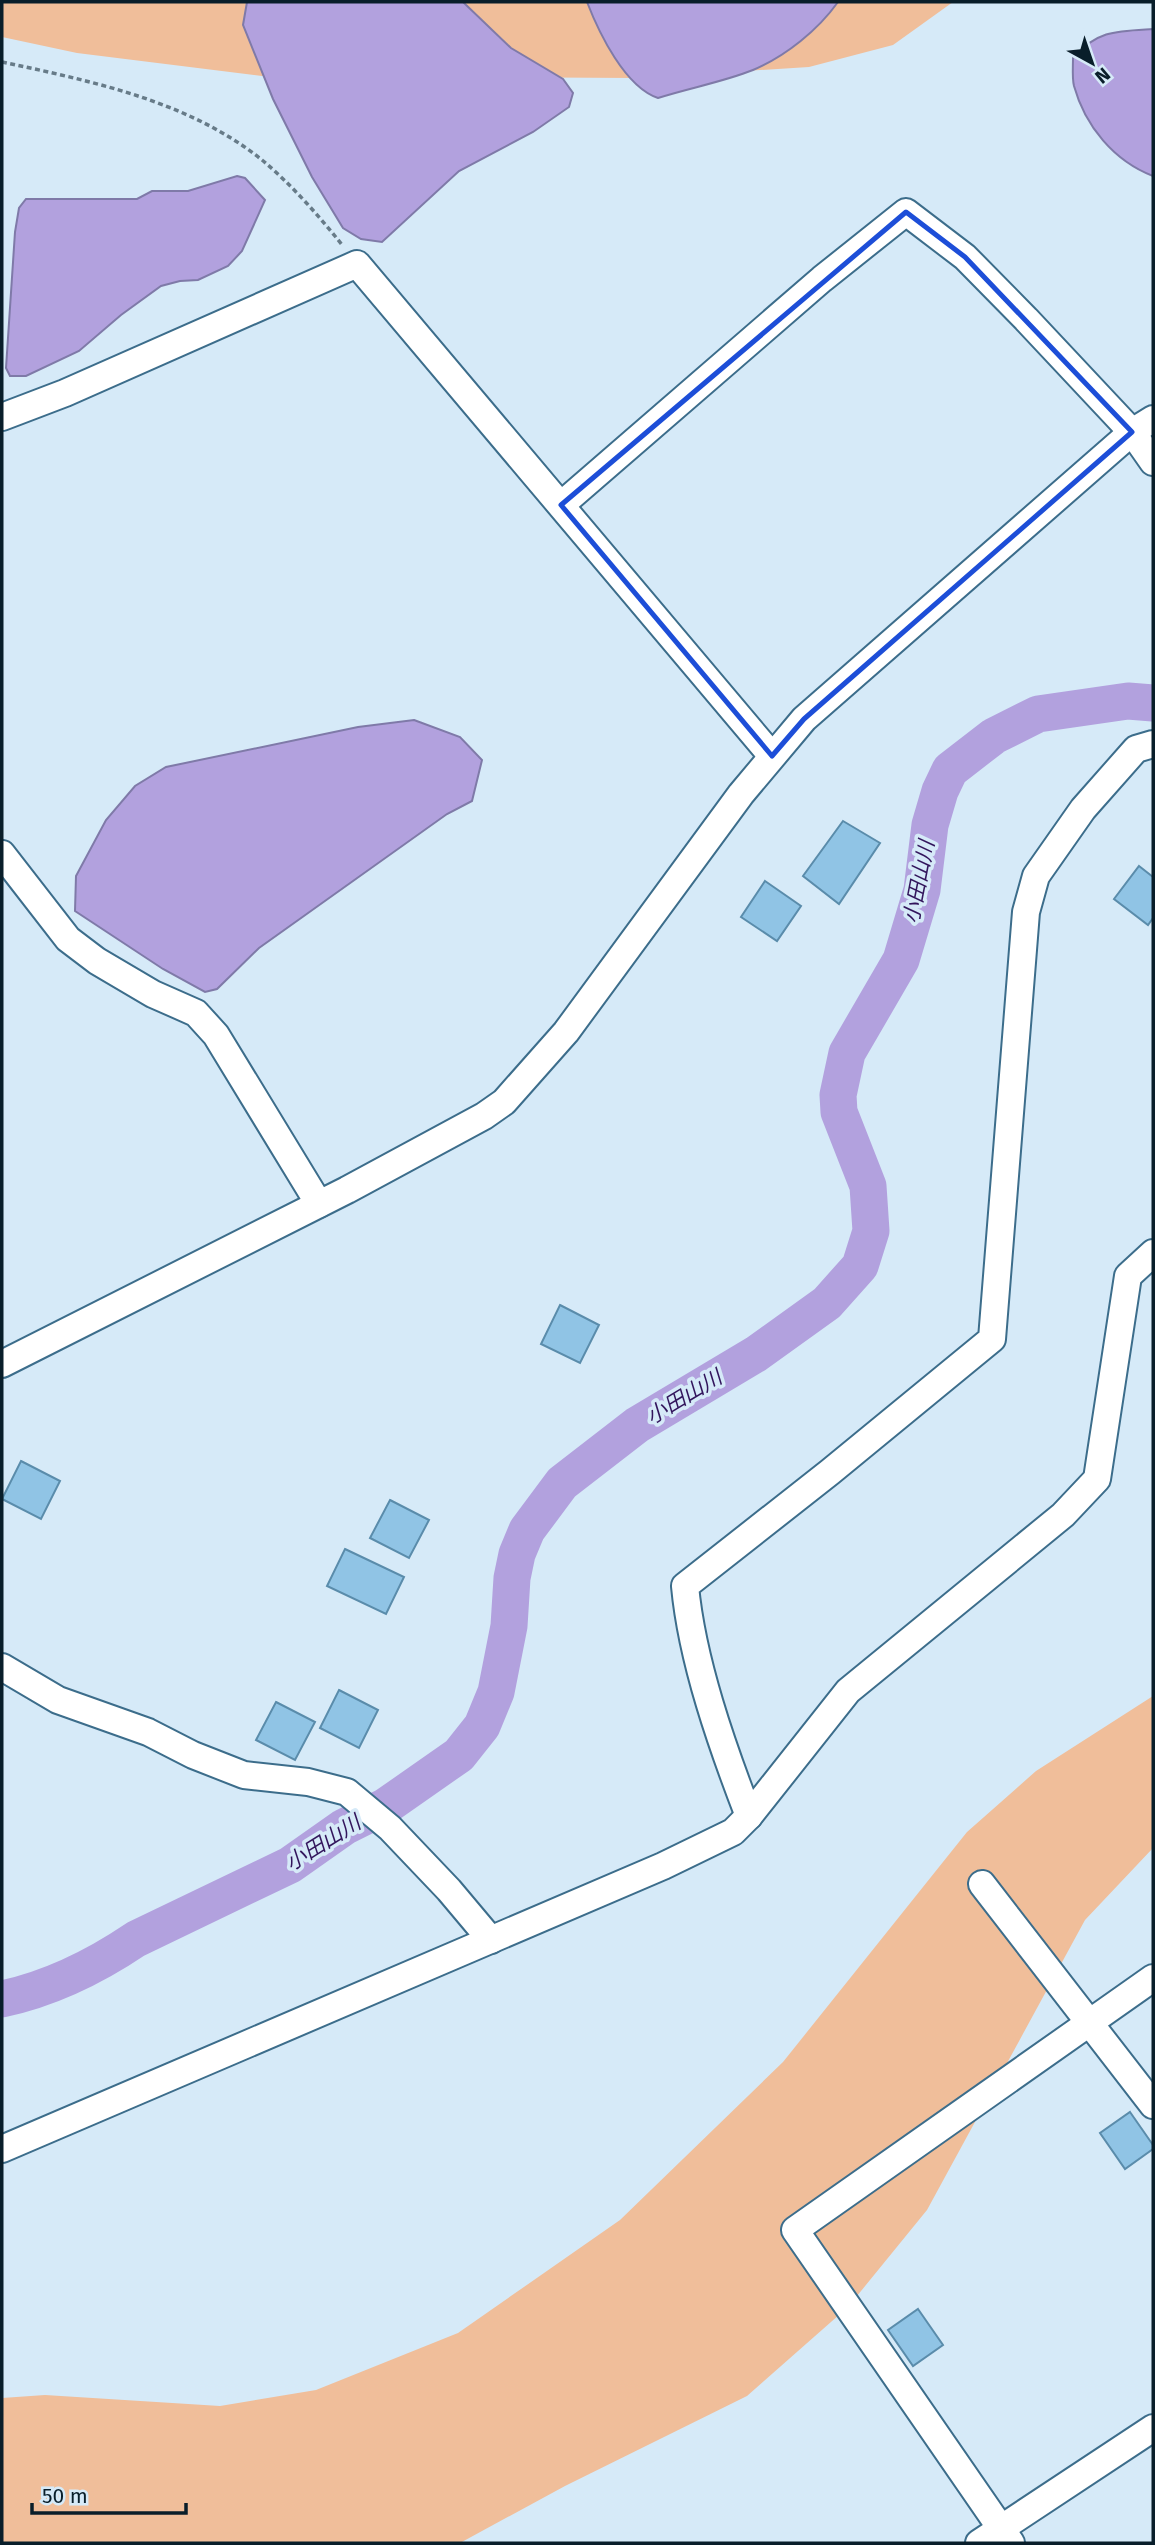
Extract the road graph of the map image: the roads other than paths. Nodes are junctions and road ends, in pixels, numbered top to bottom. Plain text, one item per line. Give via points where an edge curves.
1 (2, 416) edge
2 (1142, 425) edge
3 (1153, 462) edge
4 (561, 505) junction
5 (1153, 744) edge
6 (772, 756) junction
7 (2, 855) edge
8 (319, 1205) junction
9 (1153, 1253) edge
10 (2, 1363) edge
11 (2, 1667) edge
12 (749, 1816) junction
13 (982, 1884) dead end
14 (491, 1940) junction
15 (1153, 1978) edge
16 (1091, 2022) junction
17 (1153, 2105) edge
18 (2, 2149) edge
19 (1153, 2428) edge
20 (997, 2538) edge

1 - 4 street via 65,393 357,264
2 - 3 street
2 - 4 street via 965,257 906,212
2 - 6 street via 804,719
4 - 6 street
5 - 12 street via 1136,749 1083,809 1036,876 1025,926 992,1339 685,1586 687,1617 722,1746
6 - 8 street via 566,1032 504,1102
7 - 8 street via 68,939 153,994 196,1013 216,1035
8 - 10 street
9 - 12 street via 1128,1276 1097,1479 1063,1515 848,1691
11 - 14 street via 58,1700 148,1732 244,1775 308,1782 347,1792 390,1828
12 - 14 street via 733,1832 663,1866
13 - 16 street
14 - 18 street
15 - 16 street
16 - 17 street
16 - 20 street via 795,2230
19 - 20 street

